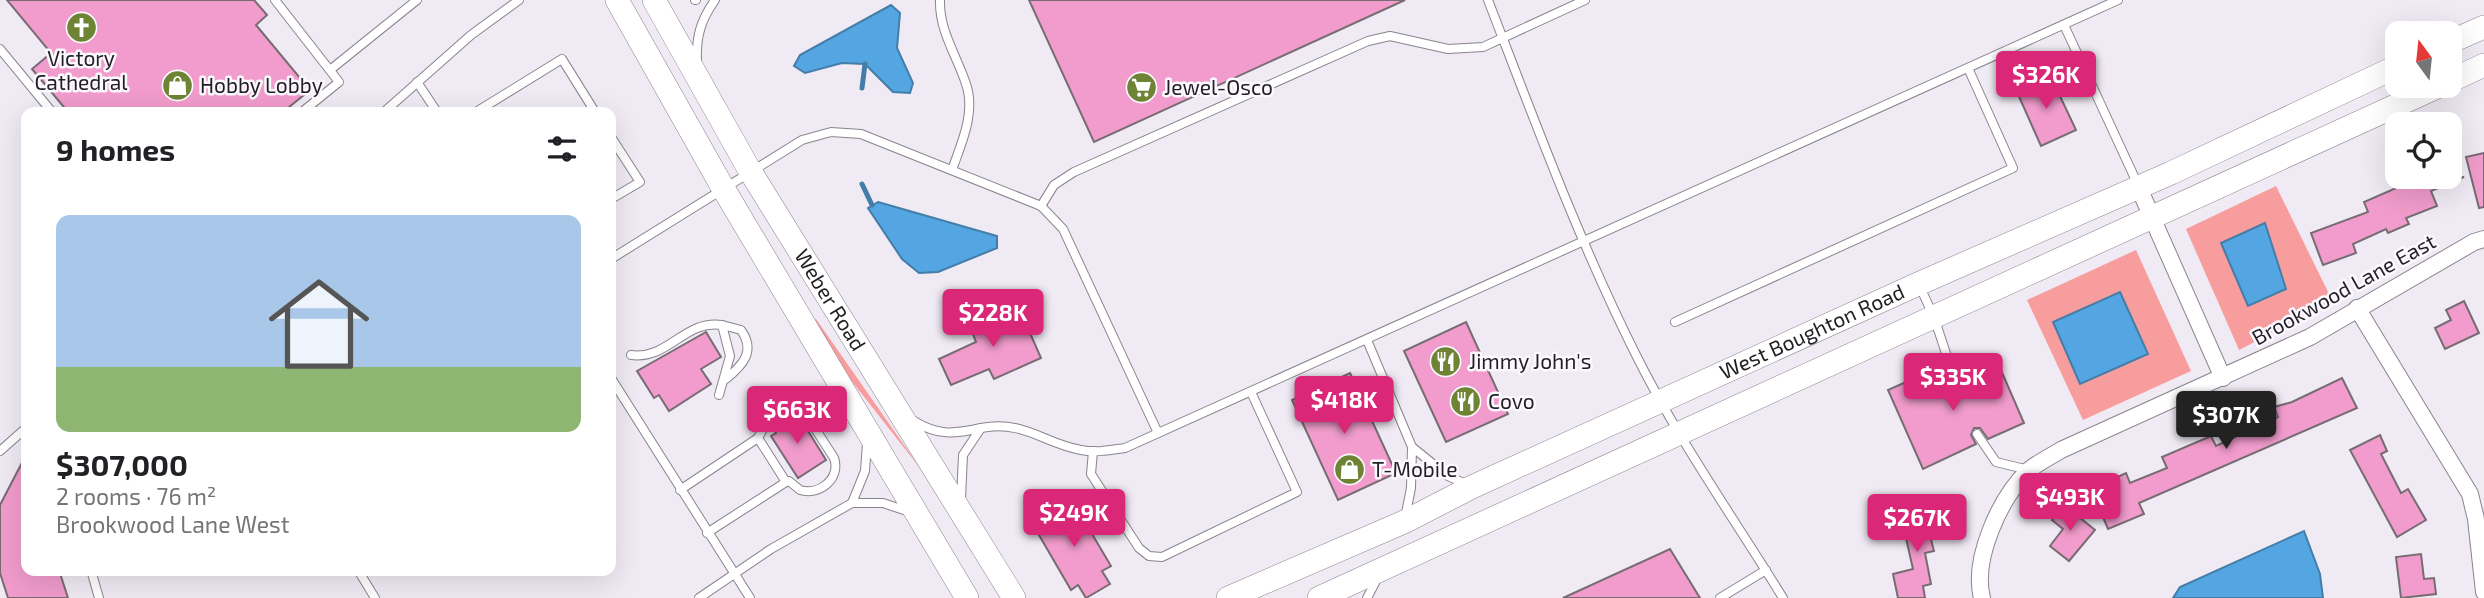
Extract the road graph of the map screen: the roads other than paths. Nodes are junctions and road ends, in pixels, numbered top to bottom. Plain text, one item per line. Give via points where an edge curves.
1 (275, 0) edge
2 (417, 0) edge
3 (519, 0) edge
4 (653, 0) edge
5 (715, 0) edge
6 (940, 0) edge
7 (1488, 0) edge
8 (1585, 0) edge
9 (2118, 0) edge
10 (614, 1) edge
11 (508, 3) edge
12 (2064, 25) junction
13 (2484, 27) edge
14 (2462, 37) edge
15 (1503, 38) junction
16 (0, 49) edge
17 (2484, 65) edge
18 (1968, 68) junction
19 (330, 71) junction
20 (2385, 72) edge
21 (2462, 75) edge
22 (697, 77) junction
23 (417, 82) junction
24 (2413, 98) edge
25 (47, 107) edge
26 (308, 107) edge
27 (390, 107) edge
28 (434, 107) edge
29 (484, 107) edge
30 (592, 107) edge
31 (616, 145) edge
32 (951, 170) junction
33 (750, 171) junction
34 (723, 188) junction
35 (2139, 188) junction
36 (616, 197) edge
37 (1041, 206) junction
38 (2152, 216) junction
39 (2484, 239) edge
40 (1583, 240) junction
41 (616, 256) edge
42 (1918, 284) junction
43 (2357, 308) junction
44 (1934, 317) junction
45 (1675, 322) dead end
46 (722, 325) junction
47 (1367, 340) junction
48 (631, 355) dead end
49 (2223, 378) junction
50 (726, 379) junction
51 (616, 386) edge
52 (1957, 387) dead end
53 (1251, 392) junction
54 (719, 395) dead end
55 (1662, 401) junction
56 (899, 412) junction
57 (981, 428) junction
58 (867, 429) junction
59 (21, 432) edge
60 (1158, 433) junction
61 (1679, 433) junction
62 (1977, 434) dead end
63 (758, 438) junction
64 (1412, 447) junction
65 (0, 451) edge
66 (1093, 451) junction
67 (2029, 470) junction
68 (786, 482) junction
69 (1472, 487) junction
70 (680, 490) junction
71 (2477, 491) edge
72 (852, 503) junction
73 (962, 512) junction
74 (919, 516) junction
75 (1404, 522) junction
76 (707, 533) junction
77 (1392, 562) junction
78 (1766, 570) junction
79 (733, 575) junction
80 (93, 576) edge
81 (362, 576) edge
82 (2484, 592) edge
83 (99, 598) edge
84 (375, 598) edge
85 (699, 598) edge
86 (750, 598) edge
87 (967, 598) edge
88 (1014, 598) edge
89 (1228, 598) edge
90 (1319, 598) edge
91 (1367, 598) edge
92 (1720, 598) edge
93 (1783, 598) edge
94 (1982, 598) edge

1 - 19 lane
2 - 19 lane
3 - 11 lane
4 - 22 main road, Weber Road
5 - 22 lane via 696,40
6 - 32 lane via 944,29 968,87 968,125
7 - 15 lane
8 - 15 lane
9 - 12 lane
10 - 34 main road, Weber Road
11 - 23 lane
12 - 18 lane
12 - 35 lane
13 - 14 main road
15 - 37 lane via 1466,50 1390,36 1368,41 1074,172 1054,185
15 - 40 lane
16 - 25 lane
17 - 21 main road
18 - 40 lane
18 - 45 lane via 2013,168
19 - 26 lane via 339,82
20 - 35 main road, West Boughton Road
22 - 33 main road, Weber Road
23 - 27 lane
23 - 28 lane
24 - 38 main road, West Boughton Road
29 - 30 lane via 562,59
31 - 36 lane via 639,182
32 - 33 lane via 861,134 831,132 802,140
32 - 37 lane
33 - 34 lane
33 - 56 main road, Weber Road
34 - 41 lane
34 - 58 main road, Weber Road
35 - 38 street
35 - 42 main road, West Boughton Road
37 - 60 lane via 1063,229
38 - 44 main road, West Boughton Road
38 - 49 street
39 - 43 street, Brookwood Lane East
40 - 47 lane
40 - 55 lane via 1635,354
42 - 44 lane
42 - 55 main road, West Boughton Road
43 - 49 street, Brookwood Lane East via 2310,337
43 - 71 street
44 - 52 lane
44 - 61 main road, West Boughton Road
46 - 48 lane via 696,327 647,357
46 - 50 lane via 730,356
46 - 50 lane via 741,330 748,347 743,364
47 - 53 lane
47 - 64 lane
49 - 67 street, Brookwood Lane East via 2061,450
50 - 54 lane
51 - 70 lane
53 - 60 lane
53 - 66 lane via 1297,492 1162,557 1149,556 1139,548 1091,474
55 - 61 lane
55 - 69 main road, West Boughton Road
56 - 57 lane via 928,430 949,435
56 - 73 main road, Weber Road
57 - 66 lane via 1002,424 1022,428 1078,450
57 - 73 lane via 963,455
58 - 72 lane via 865,471
58 - 74 main road, Weber Road
59 - 65 lane
60 - 66 lane via 1125,448
61 - 77 main road, West Boughton Road
61 - 78 lane
62 - 67 lane via 1996,462
63 - 68 lane
63 - 68 lane via 766,420 785,407 795,404 806,412 834,458 836,471 832,480 811,491
63 - 70 lane
64 - 69 lane via 1448,476
64 - 75 lane
67 - 94 street, Brookwood Lane East via 2001,505 1986,545
68 - 76 lane
69 - 75 main road, West Boughton Road
70 - 76 lane
71 - 82 street
72 - 74 lane via 892,504
72 - 79 lane
73 - 88 main road, Weber Road
74 - 87 main road, Weber Road
75 - 89 main road, West Boughton Road
76 - 79 lane
77 - 90 main road, West Boughton Road
77 - 91 lane via 1370,587
78 - 92 lane
78 - 93 lane
79 - 85 lane
79 - 86 lane
80 - 83 lane
81 - 84 lane

